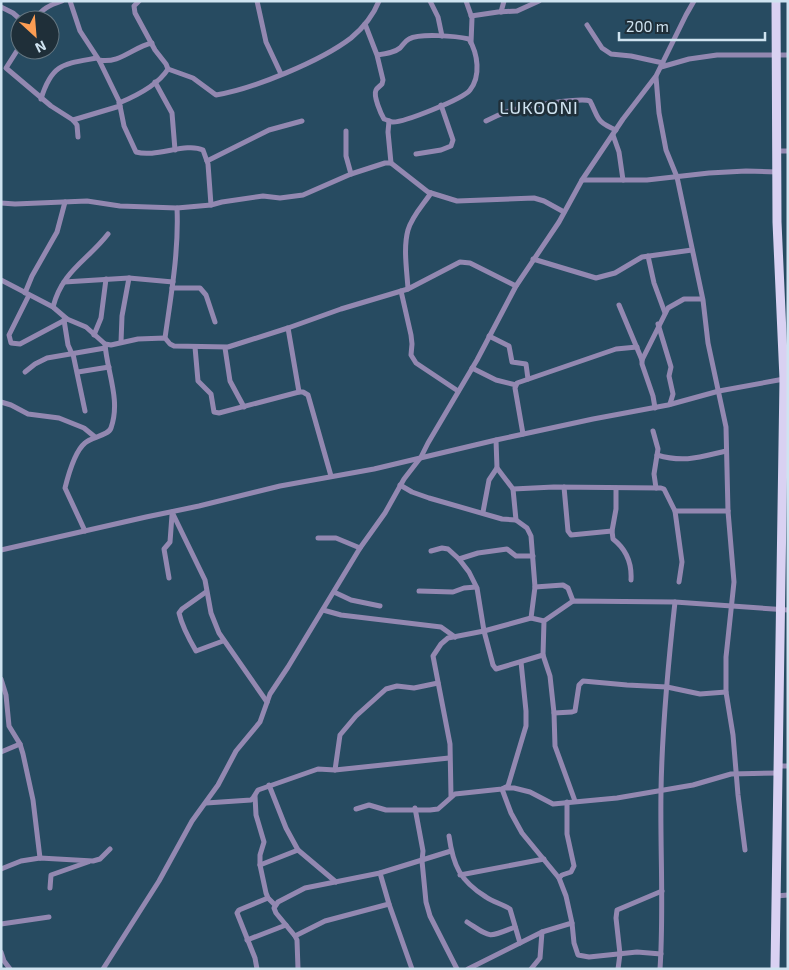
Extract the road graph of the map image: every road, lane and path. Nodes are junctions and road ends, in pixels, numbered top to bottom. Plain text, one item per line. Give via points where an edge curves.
1 (62, 1) edge
2 (70, 1) edge
3 (139, 1) edge
4 (257, 1) edge
5 (379, 1) edge
6 (430, 1) edge
7 (466, 1) edge
8 (504, 1) edge
9 (539, 1) edge
10 (694, 1) edge
11 (776, 1) edge
12 (44, 10) edge
13 (501, 12) junction
14 (471, 16) junction
15 (365, 24) junction
16 (587, 25) dead end
17 (442, 36) junction
18 (152, 43) junction
19 (471, 44) junction
20 (778, 54) junction
21 (377, 55) junction
22 (788, 55) edge
23 (98, 59) junction
24 (662, 65) junction
25 (4, 67) edge
26 (168, 69) junction
27 (281, 74) junction
28 (656, 76) junction
29 (155, 82) junction
30 (41, 99) junction
31 (120, 105) junction
32 (441, 106) junction
33 (73, 120) junction
34 (302, 120) dead end
35 (389, 121) junction
36 (486, 121) dead end
37 (346, 131) dead end
38 (614, 132) junction
39 (78, 137) dead end
40 (175, 150) junction
41 (777, 151) junction
42 (788, 151) edge
43 (416, 154) dead end
44 (207, 162) junction
45 (390, 163) junction
46 (777, 172) junction
47 (351, 174) junction
48 (677, 177) junction
49 (582, 180) junction
50 (623, 180) junction
51 (431, 193) junction
52 (65, 202) junction
53 (1, 203) edge
54 (211, 205) junction
55 (177, 208) junction
56 (564, 212) junction
57 (108, 234) dead end
58 (692, 250) junction
59 (648, 256) junction
60 (533, 259) junction
61 (784, 275) edge
62 (128, 278) junction
63 (106, 279) junction
64 (1, 280) edge
65 (64, 282) junction
66 (173, 285) junction
67 (516, 286) junction
68 (408, 289) junction
69 (401, 291) junction
70 (27, 294) junction
71 (702, 299) junction
72 (618, 305) dead end
73 (53, 307) junction
74 (666, 313) junction
75 (66, 319) junction
76 (215, 322) dead end
77 (658, 324) junction
78 (288, 328) junction
79 (94, 335) junction
80 (489, 336) junction
81 (165, 338) junction
82 (121, 342) junction
83 (105, 346) junction
84 (195, 347) junction
85 (637, 347) junction
86 (225, 348) junction
87 (73, 354) junction
88 (642, 360) junction
89 (109, 367) junction
90 (472, 368) junction
91 (25, 372) dead end
92 (78, 372) junction
93 (786, 378) edge
94 (528, 379) junction
95 (516, 385) junction
96 (458, 391) junction
97 (719, 391) junction
98 (299, 392) junction
99 (1, 402) edge
100 (670, 404) junction
101 (244, 407) junction
102 (655, 408) junction
103 (85, 411) dead end
104 (653, 431) dead end
105 (523, 434) junction
106 (95, 437) junction
107 (496, 440) junction
108 (726, 451) junction
109 (657, 455) junction
110 (421, 458) junction
111 (498, 468) junction
112 (331, 476) junction
113 (400, 485) junction
114 (564, 487) junction
115 (616, 488) junction
116 (656, 488) junction
117 (513, 489) junction
118 (785, 503) edge
119 (675, 510) junction
120 (728, 511) junction
121 (483, 512) junction
122 (172, 513) junction
123 (516, 520) junction
124 (85, 531) junction
125 (612, 531) junction
126 (318, 538) dead end
127 (784, 541) edge
128 (360, 548) junction
129 (1, 550) edge
130 (430, 551) dead end
131 (532, 556) junction
132 (459, 559) junction
133 (169, 578) dead end
134 (631, 580) dead end
135 (679, 582) dead end
136 (476, 587) junction
137 (535, 587) junction
138 (420, 591) dead end
139 (206, 592) junction
140 (334, 592) junction
141 (573, 600) junction
142 (675, 602) junction
143 (380, 606) dead end
144 (730, 607) junction
145 (323, 610) junction
146 (784, 610) edge
147 (532, 618) junction
148 (544, 621) junction
149 (484, 631) junction
150 (455, 637) junction
151 (223, 641) junction
152 (543, 655) junction
153 (521, 662) junction
154 (1, 678) edge
155 (438, 684) junction
156 (667, 687) junction
157 (726, 692) junction
158 (267, 702) junction
159 (554, 713) junction
160 (20, 744) junction
161 (1, 752) edge
162 (449, 758) junction
163 (782, 768) edge
164 (335, 770) junction
165 (737, 774) junction
166 (269, 786) junction
167 (503, 788) junction
168 (661, 790) junction
169 (255, 795) junction
170 (451, 796) junction
171 (575, 801) junction
172 (567, 802) junction
173 (206, 803) junction
174 (415, 808) junction
175 (356, 810) dead end
176 (449, 836) dead end
177 (110, 849) dead end
178 (298, 850) junction
179 (746, 850) dead end
180 (451, 851) junction
181 (40, 858) junction
182 (544, 860) junction
183 (422, 861) junction
184 (88, 862) junction
185 (260, 865) junction
186 (1, 869) edge
187 (380, 873) junction
188 (460, 874) junction
189 (559, 878) junction
190 (336, 882) junction
191 (50, 888) dead end
192 (662, 891) junction
193 (788, 895) edge
194 (776, 896) junction
195 (268, 898) junction
196 (389, 904) junction
197 (275, 905) junction
198 (49, 916) dead end
199 (467, 922) dead end
200 (572, 923) junction
201 (1, 924) edge
202 (286, 925) junction
203 (515, 927) junction
204 (542, 932) junction
205 (295, 936) junction
206 (247, 940) junction
207 (520, 943) junction
208 (1, 952) edge
209 (620, 954) junction
210 (661, 954) junction
211 (10, 969) edge
212 (103, 969) edge
213 (257, 969) edge
214 (298, 969) edge
215 (412, 969) edge
216 (457, 969) edge
217 (468, 969) edge
218 (531, 969) edge
219 (618, 969) edge
220 (660, 969) edge
221 (775, 969) edge

1 - 12 street
2 - 23 street via 80,31
3 - 18 street via 134,9
4 - 27 street via 266,42
5 - 15 street
6 - 17 street
7 - 14 street
8 - 13 street
9 - 13 street via 517,11
10 - 24 street
11 - 20 main road
13 - 14 street
14 - 19 street
15 - 21 street
15 - 27 street via 333,50
16 - 24 street via 602,48 611,54
17 - 19 street via 465,38
17 - 21 street via 415,37 397,50
18 - 23 street via 110,61
18 - 26 street
19 - 32 street via 477,58 475,82 469,92
20 - 22 street
20 - 24 street via 717,55
20 - 41 main road
21 - 35 street via 383,82 376,94 382,116
23 - 30 street via 71,62 60,68 46,84
23 - 31 street
24 - 28 street
25 - 30 street
26 - 27 street via 193,78 216,95
26 - 29 street
28 - 38 street
28 - 48 street via 666,150
29 - 31 street
29 - 40 street via 172,113
30 - 33 street
31 - 33 street
31 - 40 street via 136,152
32 - 35 street
32 - 43 street via 453,140 451,146
33 - 39 street
34 - 44 street via 269,130
35 - 45 street
36 - 38 street via 514,110 586,99 590,101 595,115
37 - 47 street via 346,156
38 - 49 street
38 - 50 street
40 - 44 street via 199,148
41 - 42 street
41 - 46 main road
44 - 54 street
45 - 47 street
45 - 51 street
46 - 48 street via 736,171
46 - 61 main road
47 - 54 street via 303,195 263,196
48 - 50 street
48 - 58 street
49 - 50 street
49 - 56 street
51 - 56 street via 457,201 534,198
51 - 68 street via 408,229
52 - 53 street
52 - 55 street
52 - 70 street via 57,232 32,276
54 - 55 street
55 - 66 street
56 - 60 street
57 - 65 street via 73,268
58 - 59 street
58 - 71 street
59 - 60 street via 615,273 596,278
59 - 74 street
60 - 67 street
61 - 93 main road
62 - 63 street
62 - 66 street
62 - 82 street
63 - 65 street
63 - 79 street via 101,318
64 - 70 street
65 - 73 street
66 - 76 street via 200,288
66 - 81 street
67 - 68 street via 466,261 456,263
67 - 80 street
68 - 69 street
69 - 78 street
69 - 96 street via 413,360
70 - 73 street
70 - 75 street via 9,335 11,343 20,344
71 - 74 street via 682,299 669,306
71 - 97 street
72 - 85 street
73 - 75 street
74 - 77 street
75 - 79 street via 86,327
75 - 87 street via 68,345
77 - 88 street
77 - 100 street via 670,367 673,394
78 - 86 street
78 - 98 street
79 - 83 street
80 - 90 street
80 - 94 street via 509,346 512,362 526,364
81 - 82 street
81 - 84 street via 170,344
82 - 83 street
83 - 87 street
83 - 89 street
84 - 86 street
84 - 101 street via 197,379 211,394 213,411 219,413
85 - 88 street
85 - 94 street via 616,349
86 - 101 street via 230,381
87 - 91 street via 47,358
87 - 92 street
88 - 102 street
89 - 92 street
89 - 106 street via 115,400 111,428
90 - 95 street via 496,380
90 - 96 street
92 - 103 street
93 - 97 street
93 - 118 main road
94 - 95 street
95 - 105 street
96 - 110 street
97 - 100 street
97 - 108 street via 726,427
98 - 101 street
98 - 112 street via 310,398
99 - 106 street via 28,414 59,418 84,428
100 - 102 street
102 - 105 street
104 - 109 street
105 - 107 street
106 - 124 street via 79,450 66,488
107 - 110 street
107 - 111 street
108 - 109 street via 681,460
108 - 120 street
109 - 116 street
110 - 112 street
110 - 113 street
111 - 117 street
111 - 121 street via 489,480
112 - 122 street
113 - 121 street via 429,498
113 - 128 street
114 - 115 street
114 - 117 street
114 - 125 street via 571,535
115 - 116 street
115 - 125 street
116 - 119 street via 664,490
117 - 123 street
118 - 127 main road
119 - 120 street
119 - 135 street via 682,562
120 - 144 street via 734,582
121 - 123 street
122 - 124 street
122 - 133 street via 170,542 164,548
122 - 139 street via 204,580
123 - 131 street via 527,528 531,536
124 - 129 street
125 - 134 street via 613,539 620,544 630,562
126 - 128 street via 336,538
127 - 146 main road
128 - 140 street
130 - 132 street via 448,549
131 - 132 street via 516,556 507,549
131 - 137 street
132 - 136 street
136 - 138 street via 453,592
136 - 149 street
137 - 141 street via 563,585
137 - 147 street
139 - 151 street
139 - 151 street via 179,614 196,651
140 - 143 street via 351,600
140 - 145 street
141 - 142 street
141 - 148 street
142 - 144 street
142 - 156 street
144 - 146 street
144 - 157 street
145 - 150 street via 441,627
145 - 158 street
146 - 163 main road
147 - 148 street
147 - 149 street
148 - 152 street
149 - 150 street
149 - 153 street via 496,669
150 - 155 street via 448,638 432,656
151 - 158 street
152 - 153 street
152 - 159 street via 550,676
153 - 167 street via 526,726 511,781
154 - 160 street via 9,726
155 - 162 street via 450,744
155 - 164 street via 414,688 390,686 386,689 340,735
156 - 157 street via 700,694
156 - 159 street via 583,681 579,685 575,711
156 - 168 street
157 - 165 street
158 - 173 street via 260,722 236,751
159 - 171 street via 555,746
160 - 161 street
160 - 181 street via 33,800
162 - 164 street
162 - 170 street
163 - 165 street
163 - 194 main road
164 - 166 street via 318,769
165 - 168 street
165 - 179 street
166 - 169 street via 258,790
166 - 178 street
167 - 170 street
167 - 172 street via 530,792 550,804
167 - 182 street via 522,833
168 - 171 street
168 - 192 street
169 - 173 street via 251,800
169 - 185 street via 256,815 264,842
170 - 174 street via 438,808
171 - 172 street
172 - 189 street via 567,834 574,866 571,872
173 - 212 street
174 - 175 street via 386,810 369,805
174 - 183 street
176 - 180 street
177 - 184 street via 98,860
178 - 185 street
178 - 190 street
180 - 183 street
180 - 188 street
181 - 184 street
181 - 186 street
182 - 188 street
182 - 189 street
183 - 187 street
183 - 216 street via 430,916
184 - 191 street via 52,875
185 - 195 street
187 - 190 street
187 - 196 street
188 - 203 street via 472,888 510,909
189 - 200 street
190 - 197 street via 296,891
192 - 209 street via 617,910
192 - 210 street
193 - 194 street
194 - 221 main road
195 - 197 street
195 - 206 street via 237,913
196 - 205 street via 325,921
196 - 215 street
197 - 202 street via 276,913
198 - 201 street
199 - 203 street via 492,936
200 - 204 street
200 - 209 street via 578,956
202 - 205 street
202 - 206 street
203 - 207 street
204 - 207 street
204 - 218 street via 540,958
205 - 214 street
206 - 213 street
207 - 217 street
208 - 211 street
209 - 210 street
209 - 219 street
210 - 220 street

